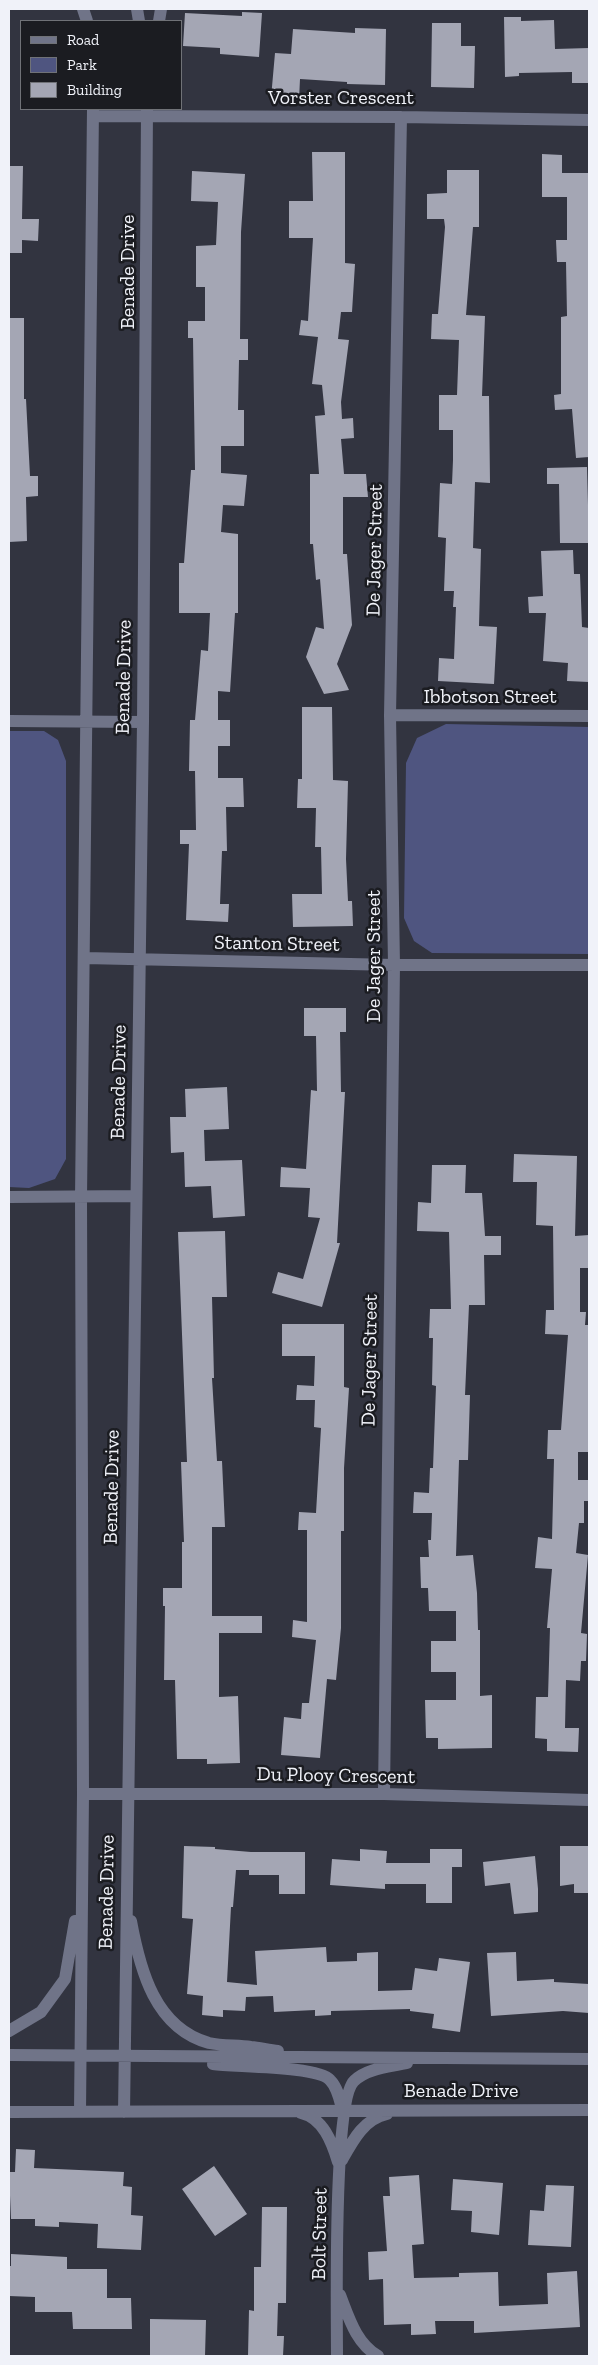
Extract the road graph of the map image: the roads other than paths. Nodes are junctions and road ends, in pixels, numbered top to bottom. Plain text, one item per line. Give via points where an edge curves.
1 (148, 111) edge
2 (93, 112) edge
3 (401, 116) junction
4 (589, 120) edge
5 (390, 715) junction
6 (589, 716) edge
7 (9, 721) edge
8 (87, 722) junction
9 (142, 722) junction
10 (85, 958) junction
11 (139, 960) junction
12 (394, 965) junction
13 (589, 965) edge
14 (136, 1196) junction
15 (9, 1197) edge
16 (81, 1197) junction
17 (126, 1793) junction
18 (82, 1794) junction
19 (384, 1794) junction
20 (589, 1800) edge
21 (82, 1879) junction
22 (125, 1894) junction
23 (9, 2031) edge
24 (9, 2055) edge
25 (79, 2056) junction
26 (124, 2056) junction
27 (170, 2056) junction
28 (311, 2057) junction
29 (434, 2058) junction
30 (589, 2059) edge
31 (409, 2110) junction
32 (589, 2110) edge
33 (9, 2112) edge
34 (80, 2112) junction
35 (124, 2112) junction
36 (297, 2112) junction
37 (343, 2112) junction
38 (340, 2167) junction
39 (337, 2286) junction
40 (337, 2356) edge
41 (378, 2356) edge

1 - 2 street, Vorster Crescent
1 - 3 street, Vorster Crescent
1 - 9 street, Benade Drive
2 - 8 street, Benade Drive
3 - 4 street, Vorster Crescent
3 - 5 street, De Jager Street
5 - 6 street, Ibbotson Street
5 - 12 street, De Jager Street
7 - 8 street
8 - 9 street
8 - 10 street, Benade Drive
9 - 11 street, Benade Drive
10 - 11 street, Stanton Street
10 - 16 street, Benade Drive
11 - 12 street, Stanton Street
11 - 14 street, Benade Drive
12 - 13 street, Stanton Street
12 - 19 street, De Jager Street
14 - 16 street
14 - 17 street, Benade Drive
15 - 16 street
16 - 18 street, Benade Drive
17 - 18 street, Du Plooy Crescent
17 - 19 street, Du Plooy Crescent
17 - 22 street, Benade Drive
18 - 21 street, Benade Drive
19 - 20 street, Du Plooy Crescent
21 - 23 street via 65,1979 41,2012
21 - 25 street, Benade Drive
22 - 26 street, Benade Drive
22 - 28 street via 139,1961 154,2000 171,2020 195,2038 211,2044
24 - 25 street, Benade Drive
25 - 26 street, Benade Drive
25 - 34 street, Benade Drive
26 - 27 street, Benade Drive
26 - 35 street, Benade Drive
27 - 28 street, Benade Drive
27 - 37 street via 323,2075 334,2085
28 - 29 street, Benade Drive
29 - 30 street, Benade Drive
29 - 37 street via 368,2071 352,2082
31 - 32 street, Benade Drive
31 - 37 street, Benade Drive
31 - 38 street via 376,2117 359,2132
33 - 34 street, Benade Drive
34 - 35 street, Benade Drive
35 - 36 street, Benade Drive
36 - 37 street, Benade Drive
36 - 38 street via 309,2115 324,2129
37 - 38 street, Bolt Street
38 - 39 street, Bolt Street
39 - 40 street, Bolt Street
39 - 41 street via 358,2337 370,2352

